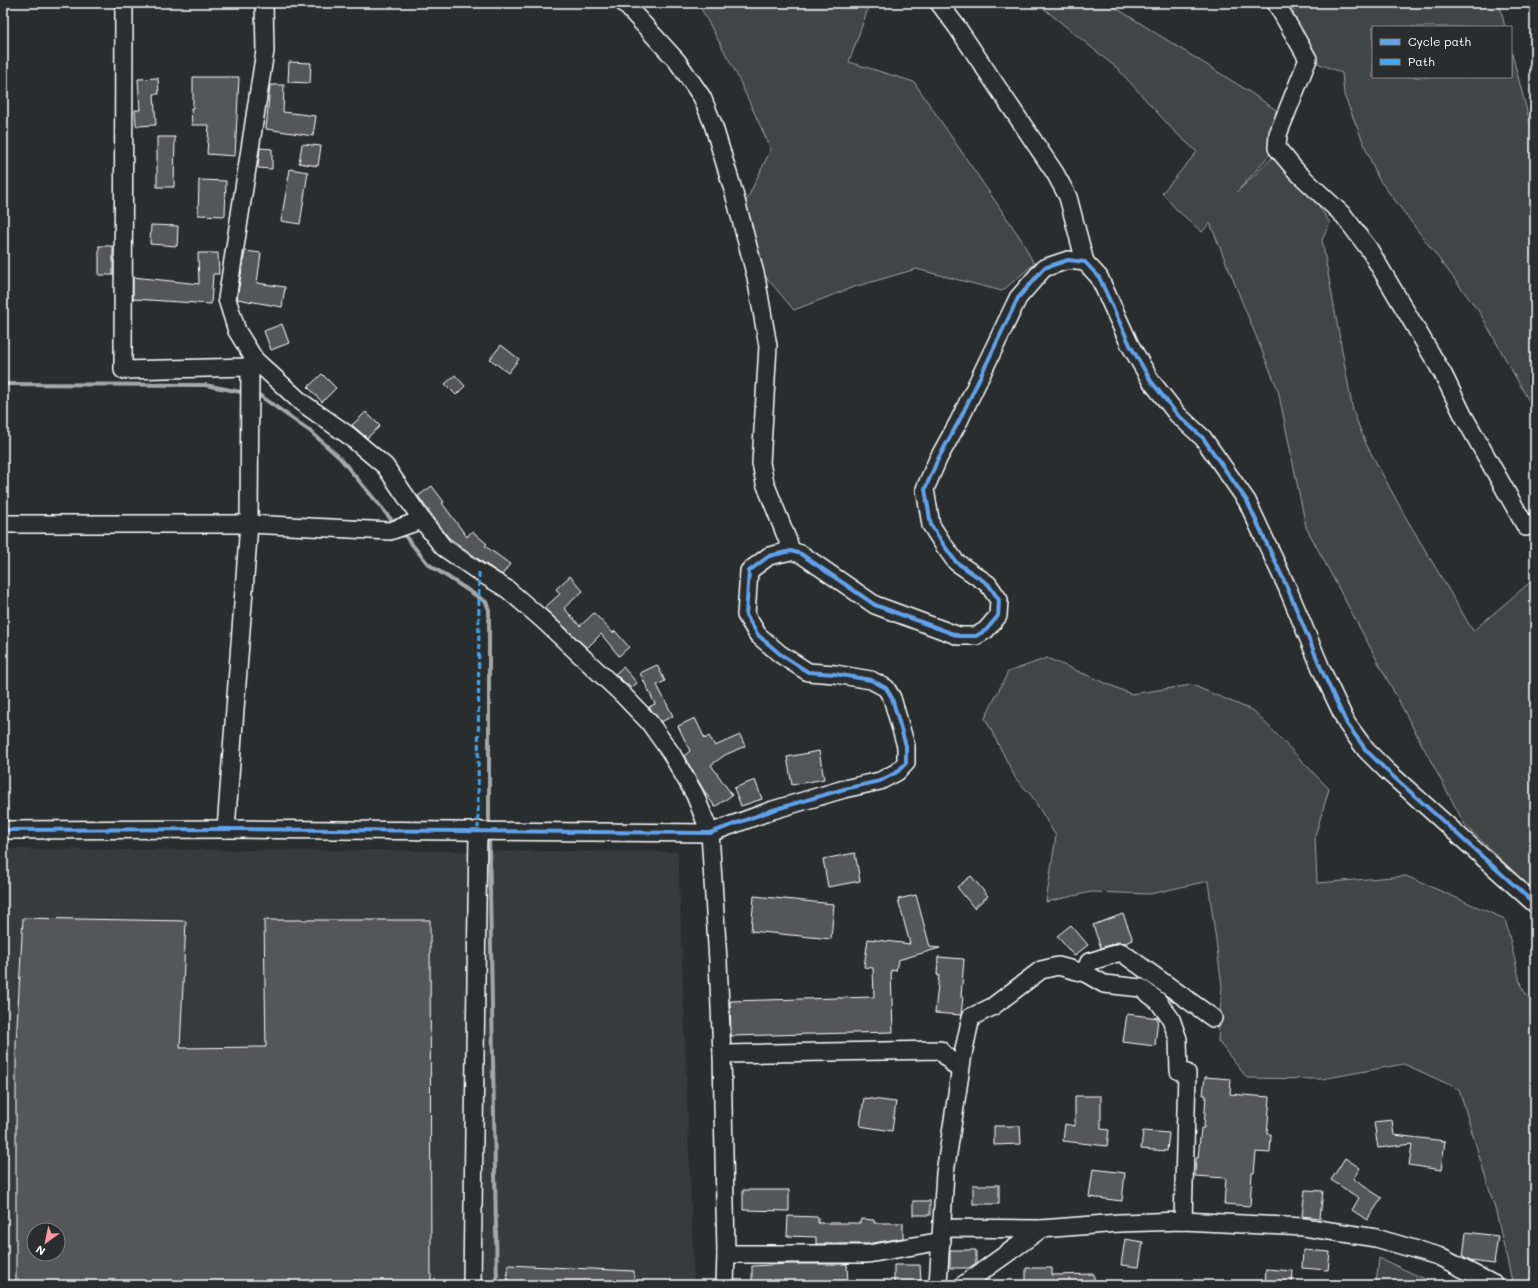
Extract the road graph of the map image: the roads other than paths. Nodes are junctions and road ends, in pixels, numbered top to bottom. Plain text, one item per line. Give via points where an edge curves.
1 (124, 3) edge
2 (264, 3) edge
3 (624, 3) edge
4 (940, 3) edge
5 (1276, 3) edge
6 (1086, 262) junction
7 (252, 363) junction
8 (417, 521) junction
9 (3, 524) edge
10 (249, 524) junction
11 (1526, 527) dead end
12 (791, 551) junction
13 (226, 829) junction
14 (3, 830) edge
15 (478, 830) junction
16 (710, 833) junction
17 (1535, 904) edge
18 (1084, 973) junction
19 (1213, 1018) dead end
20 (722, 1054) junction
21 (960, 1071) junction
22 (1183, 1221) junction
23 (1041, 1229) junction
24 (942, 1234) junction
25 (726, 1254) junction
26 (472, 1285) edge
27 (725, 1285) edge
28 (938, 1285) edge
29 (963, 1285) edge
30 (1495, 1285) edge

1 - 7 street via 123,370
2 - 7 street via 265,51 227,298 237,331
3 - 12 street via 677,61 702,97 732,186 756,277 768,346 761,463 765,483
4 - 6 street via 1055,173 1068,197
5 - 11 street via 1308,59 1278,134 1277,148 1297,172 1344,216 1369,248 1443,374
6 - 12 street via 1068,260 1044,268 1018,298 925,489 931,525 943,544 956,562 988,584 999,600 998,616 986,630 976,636 959,636 875,605 812,561
6 - 17 street via 1099,277 1130,345 1151,381 1177,414 1203,438 1247,501 1288,587 1347,724 1366,750 1386,770
7 - 8 street via 385,466
7 - 10 street
8 - 10 street via 390,531
8 - 16 street via 443,547 507,589 539,616 623,695 648,722 671,753 695,795
9 - 10 street
10 - 13 street
12 - 16 street via 769,556 749,571 746,615 758,634 780,654 808,672 871,680 886,688 892,698 906,746 906,763 897,772 880,781 773,810
13 - 14 street
13 - 15 street
15 - 16 street
15 - 26 street
16 - 20 street
18 - 19 street via 1089,962 1121,952
18 - 21 street via 1058,966 1041,970 992,1008 970,1018
18 - 22 street via 1104,984 1141,988 1158,1001 1171,1019 1178,1039 1179,1071 1187,1073
20 - 21 street via 940,1050
20 - 25 street
21 - 24 street via 945,1173
22 - 23 street
22 - 30 street via 1304,1227 1376,1238 1438,1256
23 - 24 street
23 - 29 street
24 - 25 street via 868,1254
24 - 28 street
25 - 27 street

